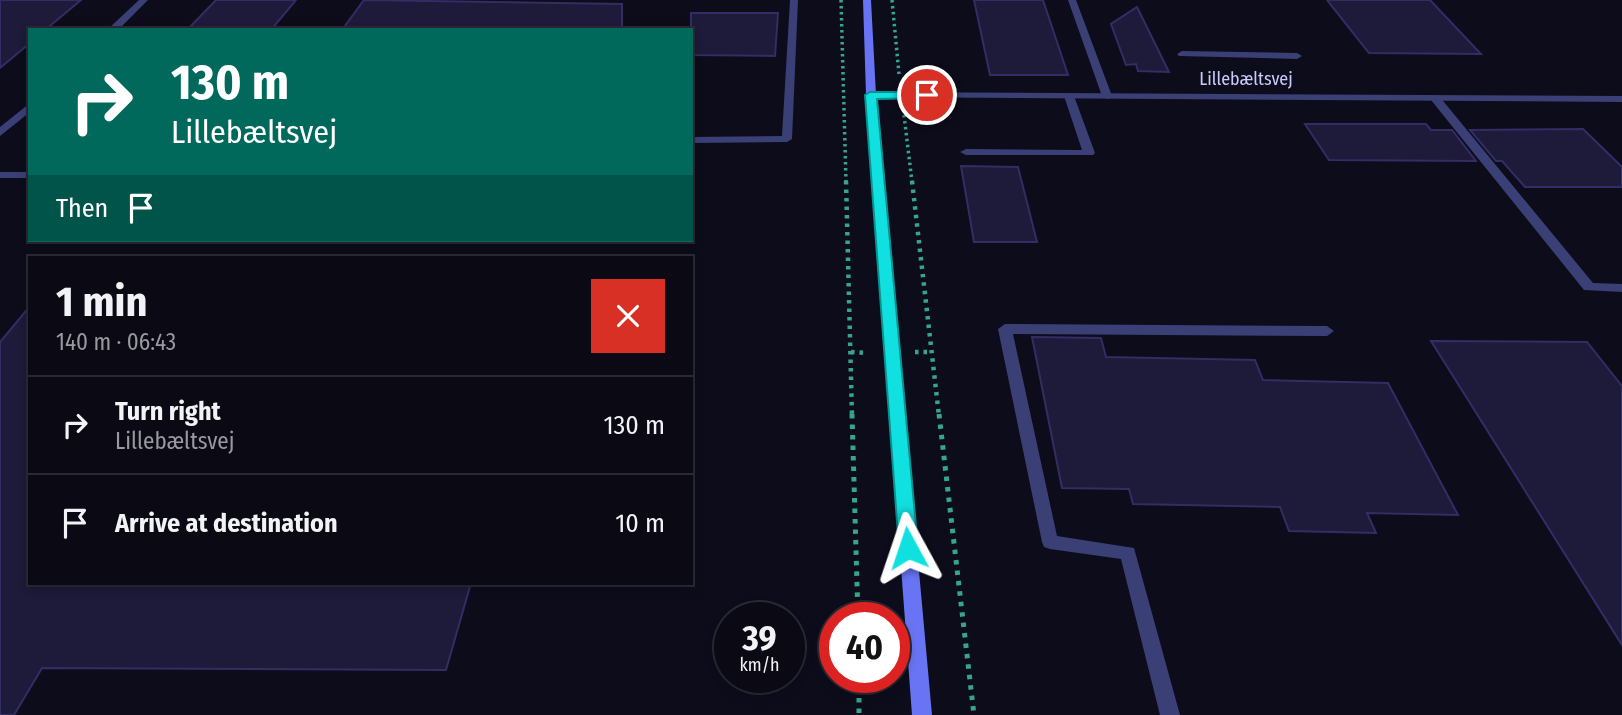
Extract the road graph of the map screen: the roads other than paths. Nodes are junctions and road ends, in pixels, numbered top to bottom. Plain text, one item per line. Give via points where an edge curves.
1 (144, 0) edge
2 (794, 0) edge
3 (867, 0) edge
4 (1072, 0) edge
5 (114, 28) edge
6 (1182, 54) dead end
7 (1297, 56) dead end
8 (870, 95) junction
9 (1069, 96) junction
10 (1107, 96) junction
11 (1435, 98) junction
12 (1622, 99) edge
13 (28, 108) edge
14 (0, 133) edge
15 (693, 140) edge
16 (966, 152) dead end
17 (0, 174) edge
18 (28, 175) edge
19 (1622, 288) edge
20 (1327, 331) dead end
21 (922, 715) edge
22 (1170, 715) edge

1 - 5 street
2 - 15 street via 787,139
3 - 8 street
4 - 10 street
6 - 7 street
8 - 9 street, Lillebæltsvej
8 - 21 street
9 - 10 street, Lillebæltsvej
9 - 16 street via 1088,153
10 - 11 street, Lillebæltsvej
11 - 12 street, Lillebæltsvej
11 - 19 street via 1589,287
13 - 14 street
17 - 18 street
20 - 22 street via 1005,329 1050,542 1128,553

